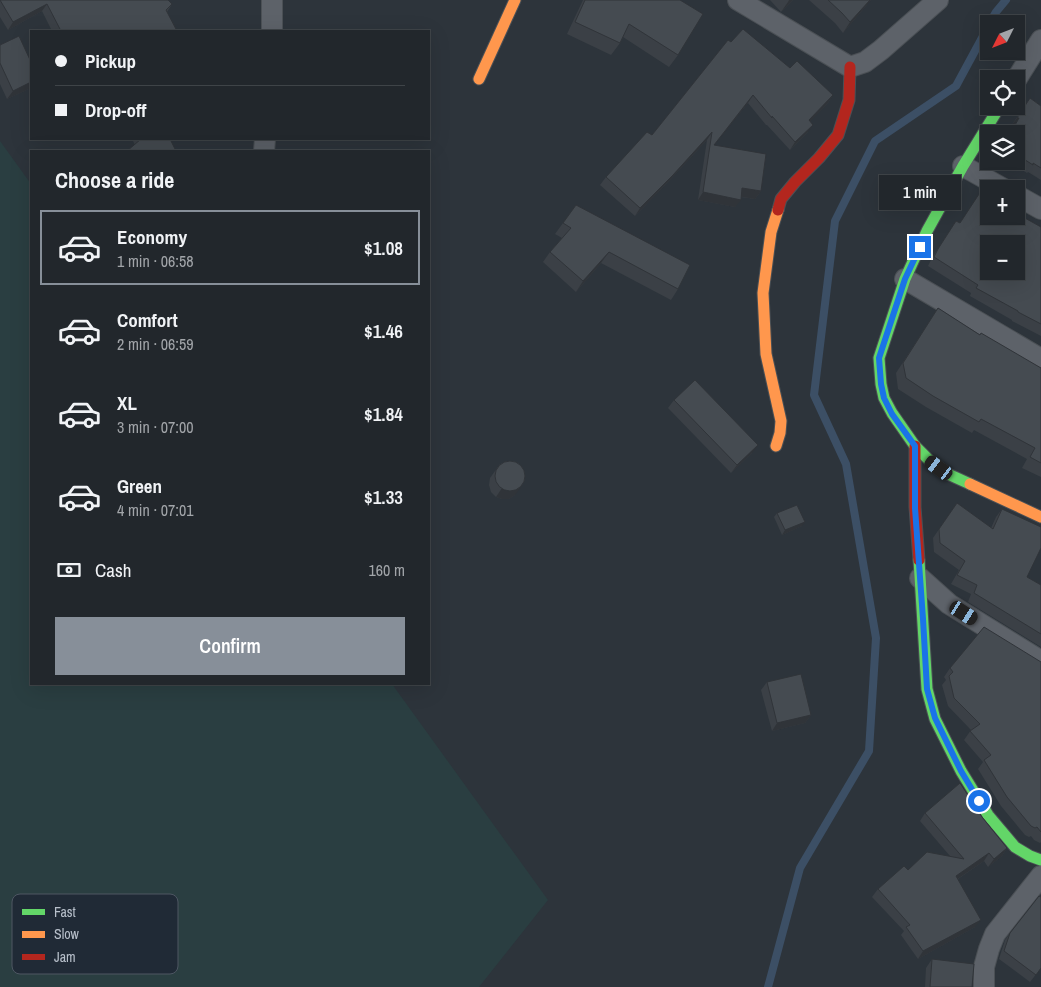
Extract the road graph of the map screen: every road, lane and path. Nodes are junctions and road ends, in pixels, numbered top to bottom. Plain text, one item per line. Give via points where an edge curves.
1 (272, 0) edge
2 (516, 0) edge
3 (738, 0) edge
4 (938, 0) edge
5 (272, 30) edge
6 (1041, 40) edge
7 (850, 66) junction
8 (1022, 70) edge
9 (478, 79) dead end
10 (994, 115) edge
11 (963, 166) junction
12 (988, 180) edge
13 (1025, 200) edge
14 (1041, 209) edge
15 (905, 279) junction
16 (1041, 359) edge
17 (776, 446) dead end
18 (915, 446) junction
19 (1041, 517) edge
20 (920, 578) junction
21 (1041, 661) edge
22 (1041, 860) edge
23 (1041, 876) edge
24 (984, 987) edge

1 - 5 street
2 - 9 street
3 - 7 street
4 - 7 street via 866,62
6 - 8 street
7 - 17 street via 849,100 838,135 781,199 770,232 763,293 766,354 781,421
10 - 11 street
11 - 12 street
11 - 15 street
13 - 14 street
15 - 16 street
15 - 18 street via 879,358 884,398
18 - 19 street via 948,474
18 - 20 street
20 - 21 street via 949,604
20 - 22 street via 927,689 935,718 988,816 1015,847
23 - 24 street via 995,934 984,967

